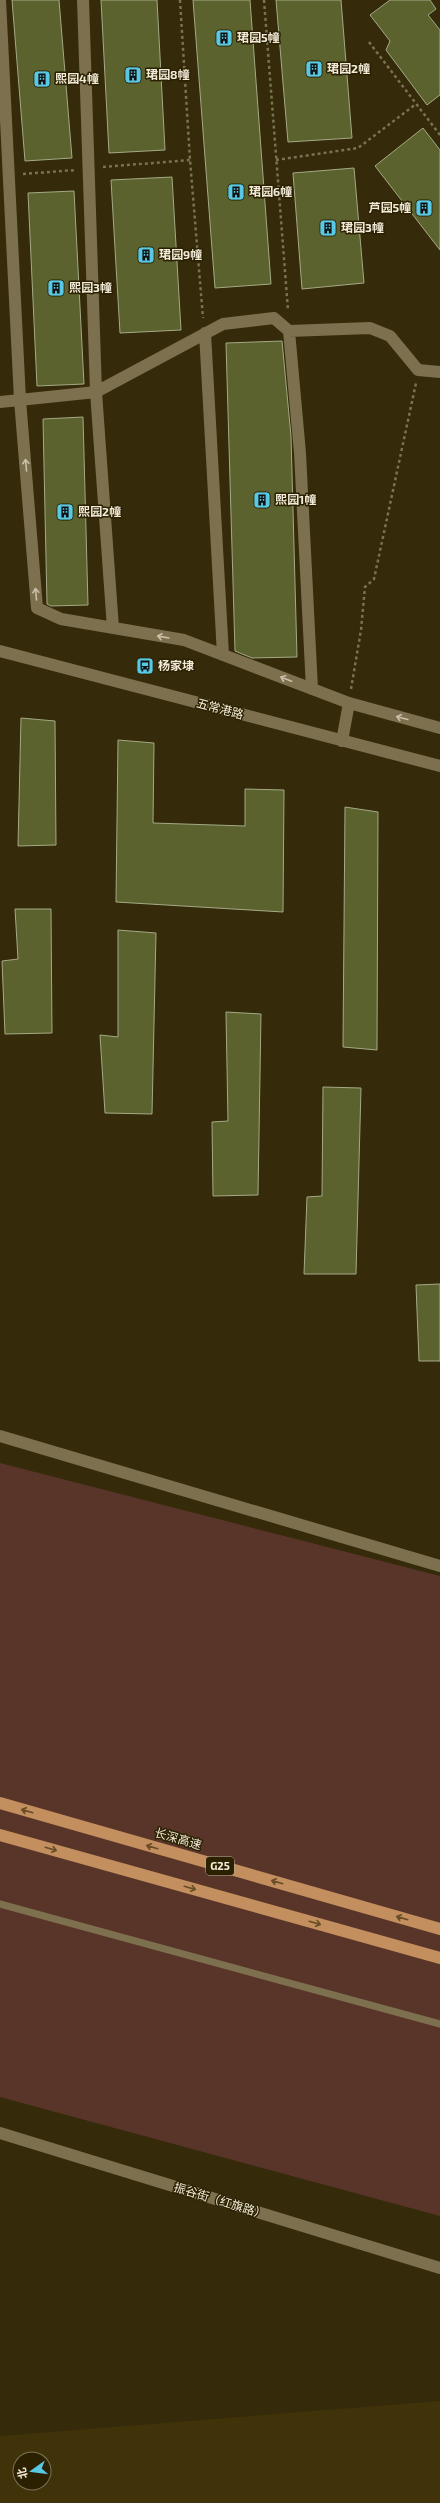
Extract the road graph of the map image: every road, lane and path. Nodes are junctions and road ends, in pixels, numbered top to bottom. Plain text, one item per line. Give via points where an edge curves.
1 (0, 0) edge
2 (83, 0) edge
3 (180, 0) edge
4 (264, 0) edge
5 (369, 42) dead end
6 (416, 104) junction
7 (440, 135) edge
8 (276, 160) junction
9 (290, 331) junction
10 (205, 333) junction
11 (418, 370) junction
12 (440, 372) edge
13 (96, 392) junction
14 (20, 400) junction
15 (0, 402) edge
16 (113, 628) junction
17 (0, 651) edge
18 (223, 655) junction
19 (312, 689) junction
20 (348, 703) junction
21 (440, 728) edge
22 (342, 741) junction
23 (440, 766) edge
24 (0, 1436) edge
25 (440, 1566) edge
26 (0, 1803) edge
27 (0, 1835) edge
28 (0, 1904) edge
29 (440, 1929) edge
30 (440, 1958) edge
31 (440, 2024) edge
32 (0, 2134) edge
33 (440, 2268) edge

1 - 14 street
2 - 13 street
3 - 10 path via 190,160
4 - 8 path
5 - 6 path
6 - 7 path
6 - 8 path via 358,148
8 - 9 path
9 - 10 street via 274,318 223,324
9 - 11 street via 370,328 390,336
9 - 19 street via 300,453
10 - 13 street
10 - 18 street
11 - 12 street
11 - 20 path via 374,579 365,587 362,630
13 - 14 street
13 - 16 street
14 - 15 street
16 -> 14 street via 61,618 37,608
18 -> 16 street via 184,640
17 - 22 street, 五常港路
19 -> 18 street
19 - 20 street
21 -> 20 street
20 - 22 street
22 - 23 street, 五常港路
24 - 25 street
29 -> 26 highway, 长深高速 / G25
27 -> 30 highway, G25
28 - 31 lane
32 - 33 street, 振谷街（红旗路）

